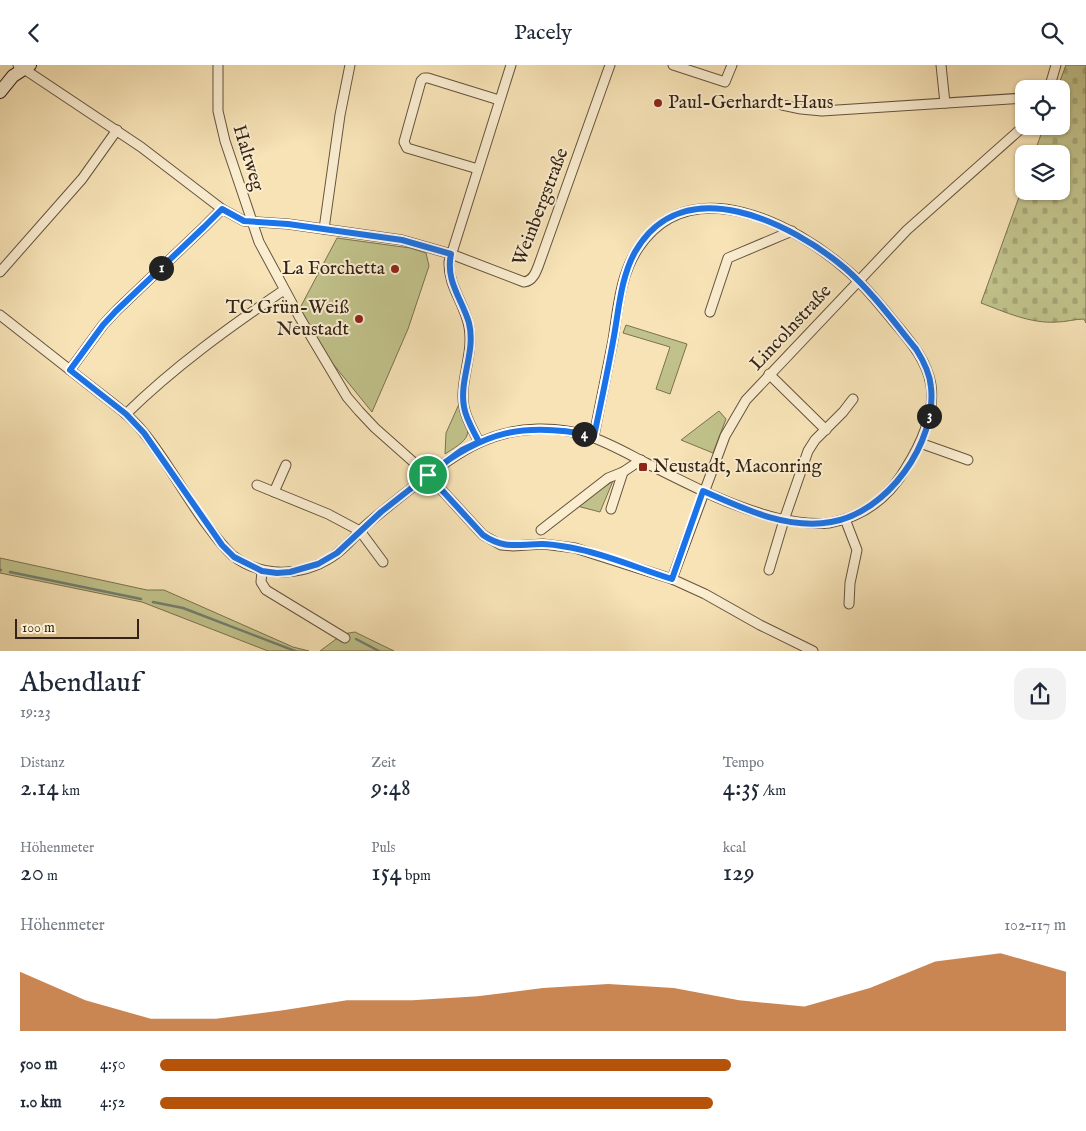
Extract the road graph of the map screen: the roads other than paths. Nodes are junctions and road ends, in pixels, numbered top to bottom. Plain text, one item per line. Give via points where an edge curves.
1 (218, 65) edge
2 (350, 65) edge
3 (511, 65) edge
4 (610, 65) edge
5 (672, 65) edge
6 (732, 65) edge
7 (942, 65) edge
8 (1056, 65) edge
9 (24, 66) edge
10 (1052, 80) edge
11 (0, 91) edge
12 (1015, 99) edge
13 (499, 100) junction
14 (945, 103) junction
15 (782, 105) dead end
16 (117, 130) junction
17 (1015, 134) edge
18 (478, 169) junction
19 (222, 209) junction
20 (251, 221) junction
21 (324, 229) junction
22 (792, 231) junction
23 (451, 254) junction
24 (0, 272) edge
25 (858, 280) junction
26 (284, 290) junction
27 (710, 312) dead end
28 (0, 315) edge
29 (70, 370) junction
30 (769, 374) junction
31 (853, 399) dead end
32 (126, 414) junction
33 (826, 429) junction
34 (594, 436) junction
35 (479, 442) junction
36 (920, 443) junction
37 (641, 460) junction
38 (968, 460) dead end
39 (286, 465) dead end
40 (623, 472) junction
41 (428, 475) junction
42 (257, 485) dead end
43 (703, 491) junction
44 (274, 492) junction
45 (611, 509) dead end
46 (784, 519) junction
47 (845, 519) junction
48 (541, 530) dead end
49 (360, 531) junction
50 (383, 562) dead end
51 (770, 570) dead end
52 (262, 571) junction
53 (672, 579) junction
54 (849, 604) dead end
55 (345, 638) dead end
56 (813, 651) edge

1 - 20 street, Haltweg via 220,123
2 - 21 street
3 - 13 street
4 - 23 street, Weinbergstraße via 532,279 517,281
5 - 6 street via 725,82
7 - 14 street
8 - 10 street
9 - 11 street
9 - 16 street
12 - 14 street
13 - 18 street
13 - 18 street via 428,78 421,81 404,145
14 - 15 street via 822,111
16 - 19 street
16 - 24 street via 82,179
17 - 25 street, Lincolnstraße via 913,224
18 - 23 street
19 - 20 street via 244,221
19 - 29 street via 116,311
20 - 21 street, Haltweg
20 - 26 street
21 - 23 street, Haltweg via 402,240
22 - 25 street
22 - 27 street via 728,258
22 - 34 street via 731,209 707,208 670,219 651,232 636,250 626,274
23 - 35 street via 448,271 471,336 464,406
25 - 30 street, Lincolnstraße
25 - 36 street via 916,349 926,368 931,403
26 - 32 street via 184,362
26 - 41 street via 348,397 375,428
28 - 29 street
29 - 32 street
30 - 33 street
30 - 43 street, Lincolnstraße via 731,423
31 - 33 street
32 - 52 street via 144,433 222,545 234,557
33 - 46 street via 808,451
34 - 35 street via 564,430 532,429
34 - 37 street
35 - 41 street via 462,450
36 - 38 street
36 - 47 street via 895,485 872,506
37 - 40 street
37 - 43 street
39 - 44 street
40 - 45 street
40 - 48 street via 608,479
41 - 49 street
41 - 53 street via 491,541 513,546 543,544 575,548
42 - 44 street
43 - 46 street via 737,506
43 - 53 street, Lincolnstraße
44 - 49 street
46 - 47 street via 807,524
46 - 51 street
47 - 54 street via 857,550
49 - 50 street
49 - 52 street via 337,553 318,564 290,572
52 - 55 street via 261,582 266,590
53 - 56 street

